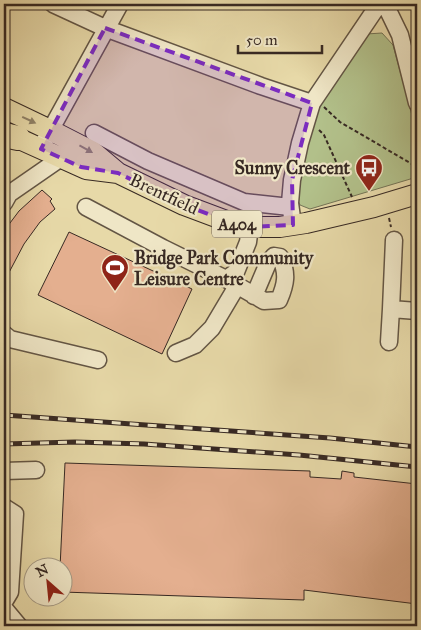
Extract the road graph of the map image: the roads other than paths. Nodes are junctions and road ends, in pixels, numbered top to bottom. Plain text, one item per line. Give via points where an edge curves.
1 (53, 4) edge
2 (120, 4) edge
3 (379, 4) edge
4 (385, 4) edge
5 (105, 28) junction
6 (417, 103) edge
7 (311, 107) junction
8 (4, 108) edge
9 (50, 130) junction
10 (94, 133) dead end
11 (8, 135) edge
12 (41, 149) junction
13 (61, 158) junction
14 (118, 173) junction
15 (417, 194) edge
16 (6, 196) edge
17 (86, 207) dead end
18 (292, 216) junction
19 (250, 227) junction
20 (394, 240) dead end
21 (232, 282) junction
22 (254, 296) dead end
23 (391, 309) junction
24 (417, 311) edge
25 (4, 334) edge
26 (389, 342) dead end
27 (176, 353) dead end
28 (98, 360) dead end
29 (36, 470) dead end
30 (4, 471) edge
31 (4, 506) edge
32 (4, 602) edge
33 (4, 608) edge
34 (19, 626) edge

1 - 5 street
2 - 5 street
3 - 7 street
4 - 6 street via 400,35
5 - 7 street
5 - 9 street
7 - 18 street via 292,180
8 -> 9 main road, Brentfield / A404
9 - 12 street
9 -> 14 main road, Brentfield / A404 via 92,152
10 - 18 street via 148,161 244,202
11 - 12 main road, Brentfield / A404
12 - 13 main road, Brentfield / A404
13 - 14 main road, Brentfield / A404 via 86,170
13 - 16 street
14 - 19 main road, Brentfield / A404 via 184,205
15 - 18 main road, Brentfield / A404
17 - 21 street
18 - 19 main road, Brentfield / A404
19 - 21 street via 248,242
20 - 23 street
21 - 22 street
21 - 27 street via 212,328 194,345
23 - 24 street
23 - 26 street
25 - 28 street via 10,339
29 - 30 street
31 - 32 street via 15,514 10,592
33 - 34 street

